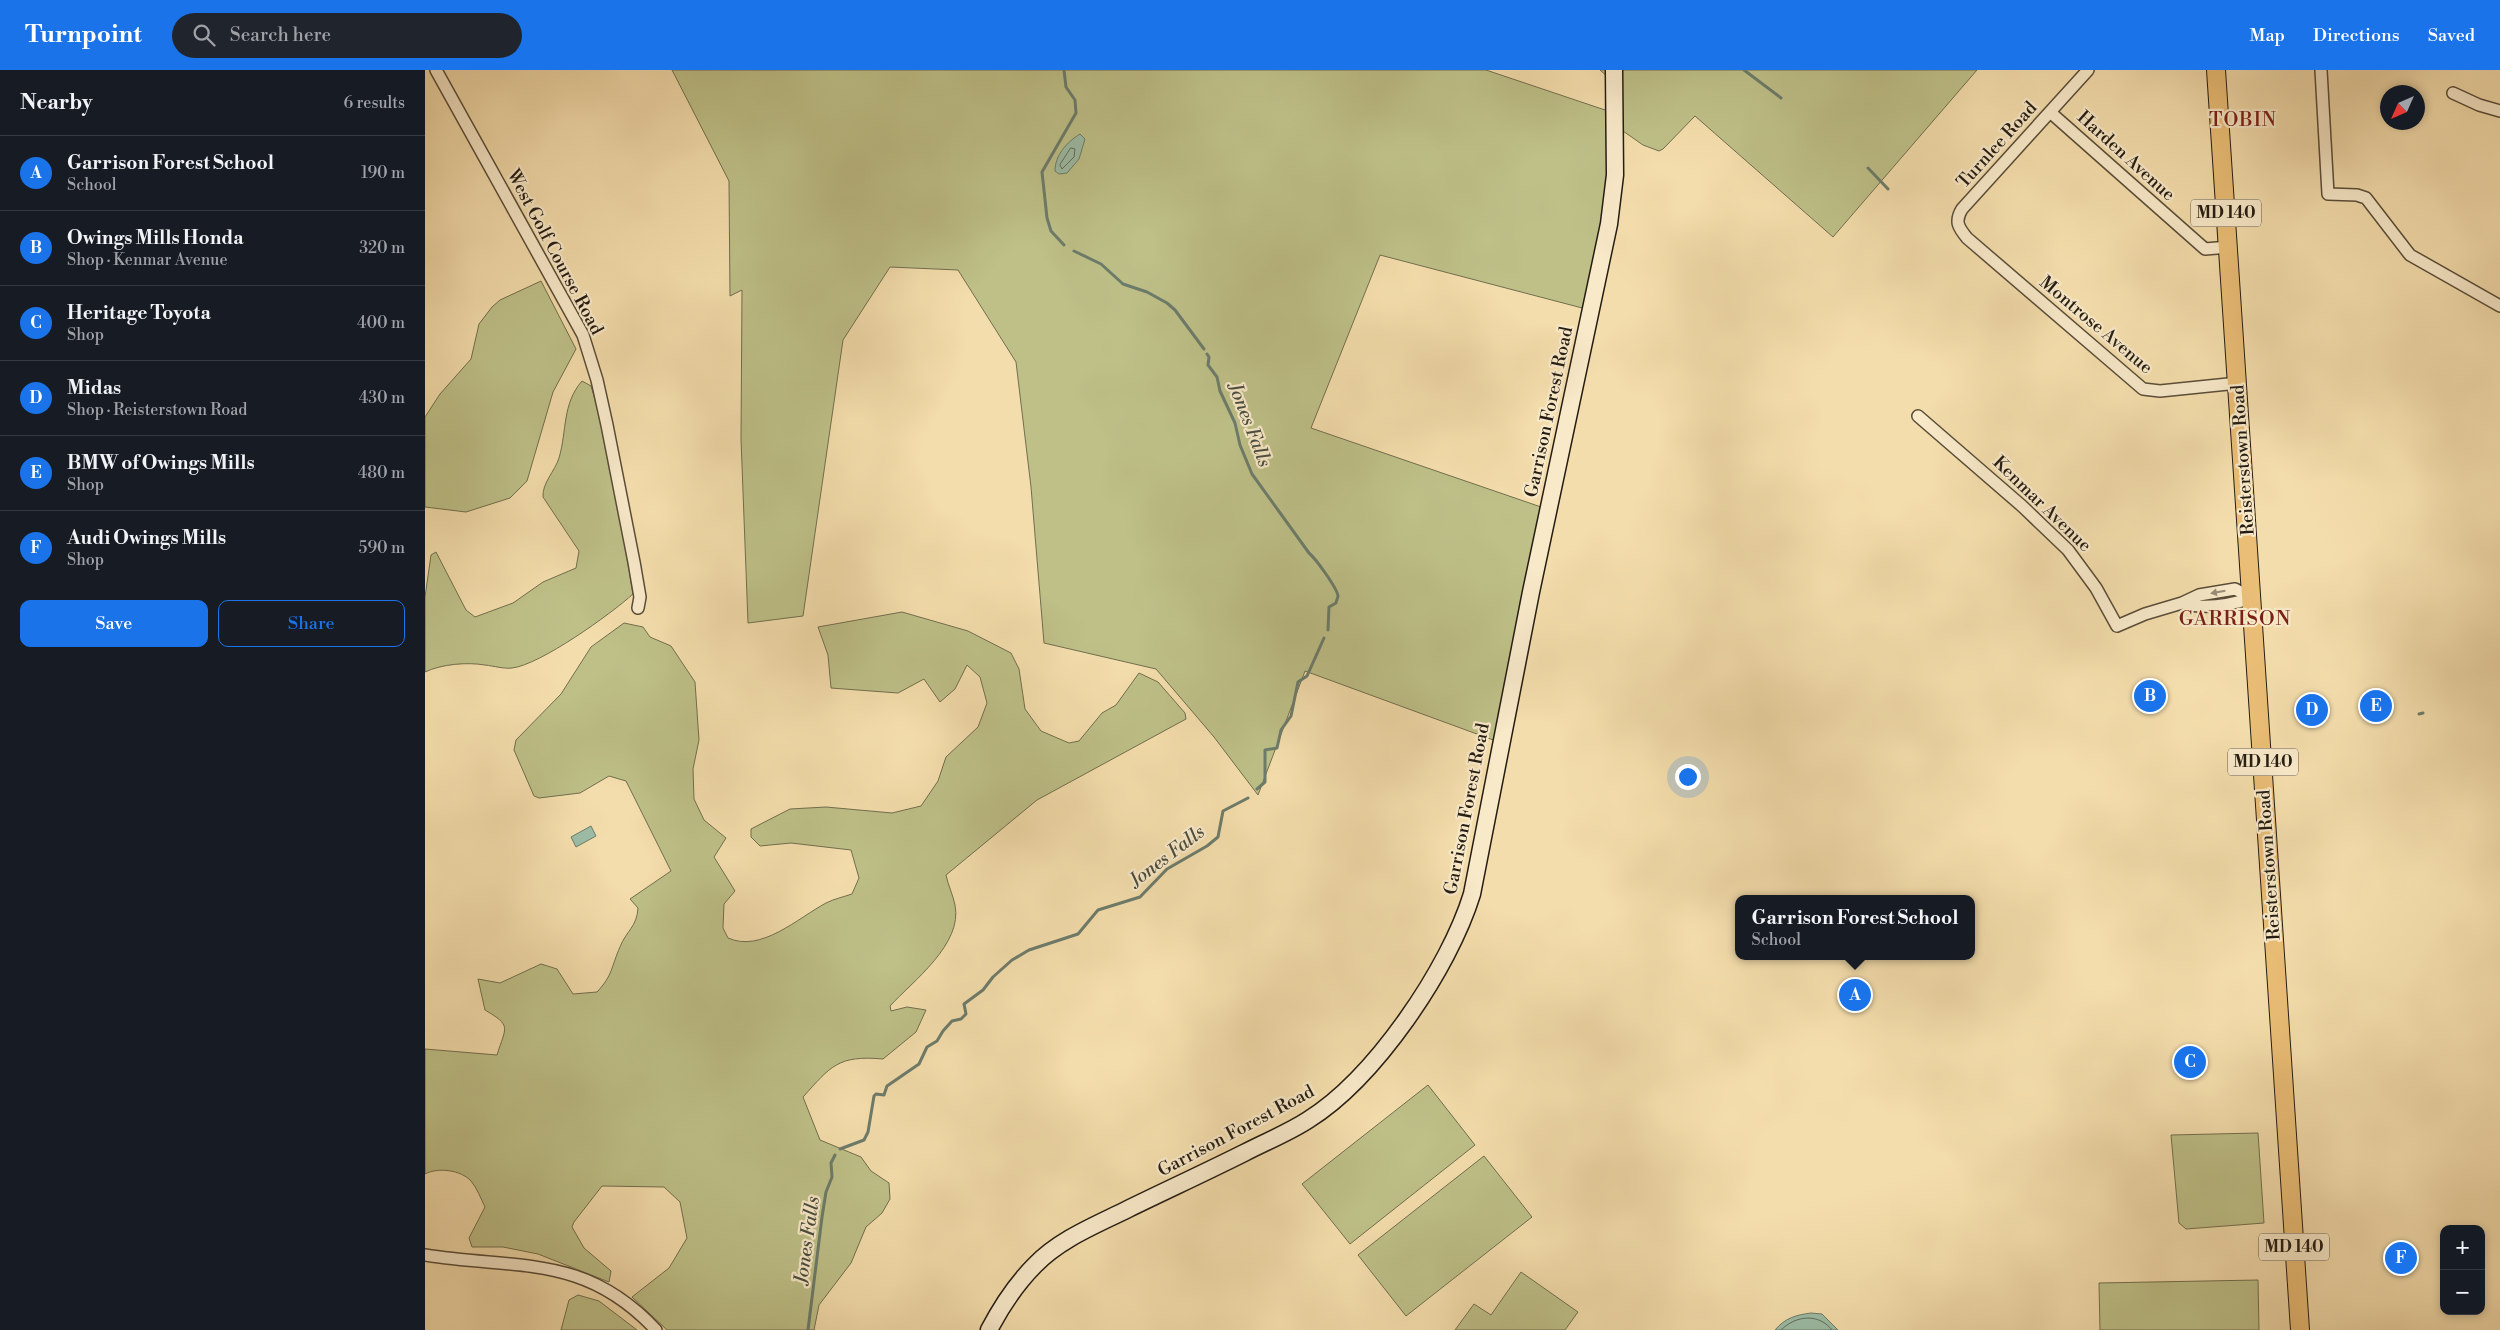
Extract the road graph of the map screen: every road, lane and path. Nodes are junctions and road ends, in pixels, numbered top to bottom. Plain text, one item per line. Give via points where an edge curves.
1 (436, 70) edge
2 (1614, 70) edge
3 (2088, 70) edge
4 (2216, 70) edge
5 (2321, 70) edge
6 (2453, 92) dead end
7 (2500, 111) edge
8 (2050, 112) junction
9 (1957, 223) joint
10 (2229, 247) junction
11 (2500, 306) edge
12 (2238, 383) junction
13 (1918, 416) dead end
14 (2252, 598) junction
15 (638, 608) dead end
16 (425, 1255) edge
17 (656, 1330) edge
18 (989, 1330) edge
19 (2300, 1330) edge

1 - 15 street, West Golf Course Road via 583,335 607,425 640,597
2 - 18 main road, Garrison Forest Road via 1615,175 1609,224 1529,600 1472,894 1449,950 1421,997 1381,1052 1340,1097 1290,1130 1101,1222 1052,1250 1022,1279
3 - 8 street, Turnlee Road
4 - 10 main road, Reisterstown Road / MD 140
5 - 11 street via 2328,194 2367,198 2410,255
6 - 7 street
8 - 9 street, Turnlee Road via 1961,210
8 - 10 street, Harden Avenue via 2205,249
9 - 12 street, Montrose Avenue via 1967,238 2143,389 2160,391
10 - 12 main road, Reisterstown Road / MD 140
12 - 14 main road, Reisterstown Road / MD 140
13 - 14 street, Kenmar Avenue via 2016,500 2068,550 2097,588 2117,626 2199,595 2235,589
14 - 19 main road, Reisterstown Road / MD 140
16 - 17 street via 566,1272 613,1294

